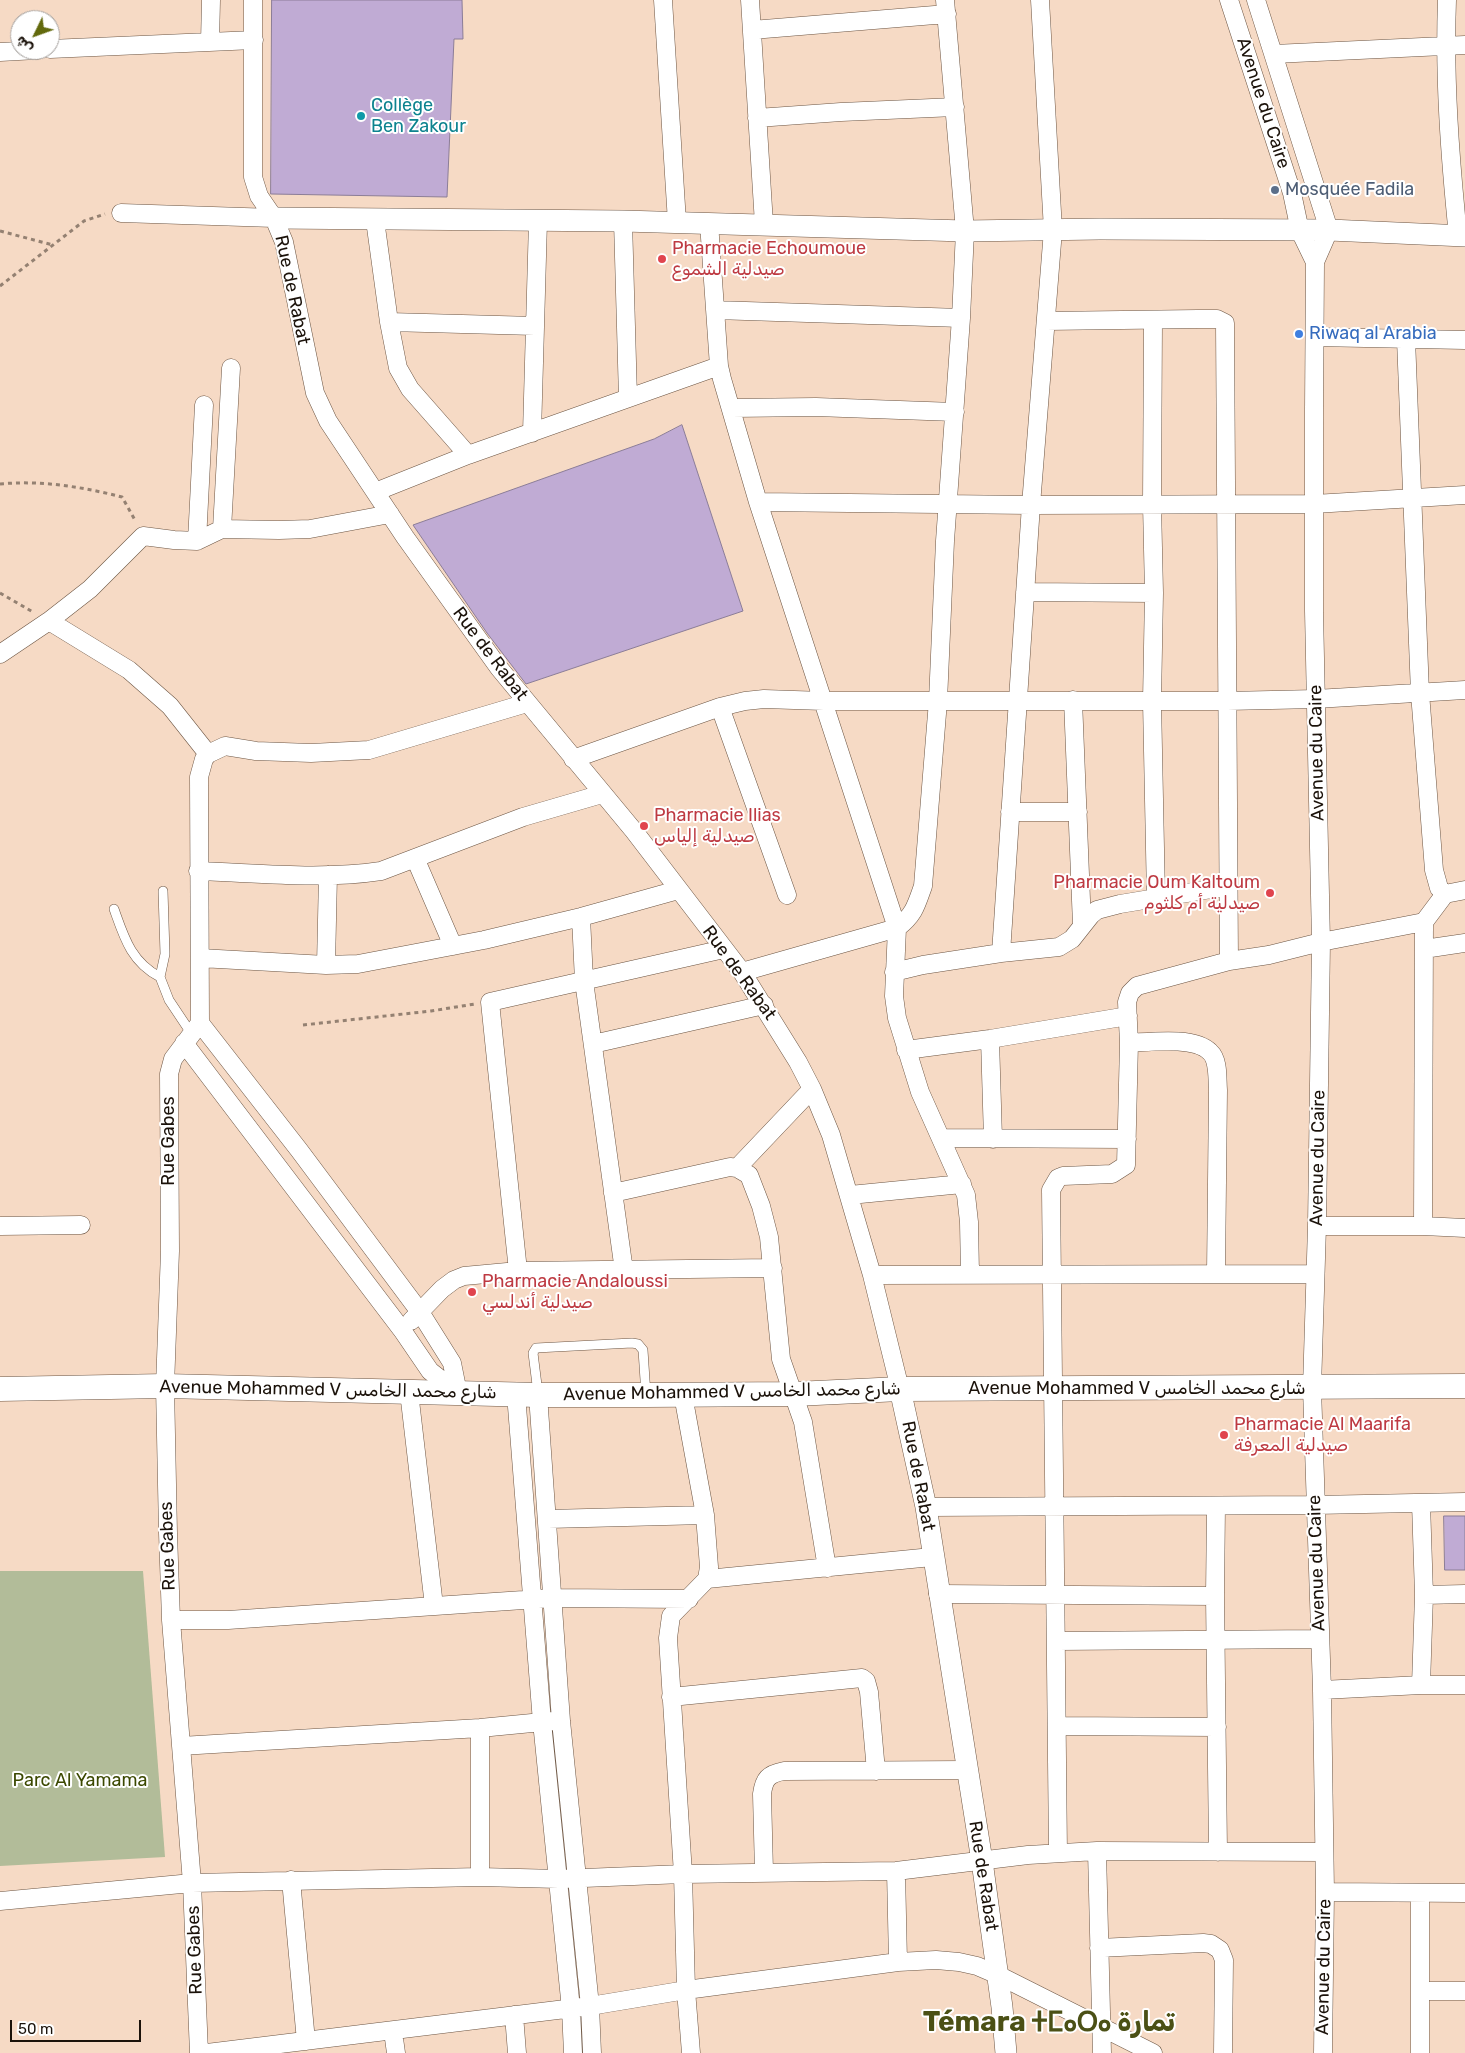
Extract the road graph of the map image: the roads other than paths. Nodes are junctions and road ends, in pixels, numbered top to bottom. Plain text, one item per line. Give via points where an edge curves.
1 (211, 0) edge
2 (253, 0) edge
3 (663, 0) edge
4 (750, 0) edge
5 (1040, 0) edge
6 (1229, 0) edge
7 (1256, 0) edge
8 (1447, 0) edge
9 (946, 7) edge
10 (752, 30) junction
11 (254, 40) junction
12 (210, 42) junction
13 (1465, 45) edge
14 (1446, 46) junction
15 (60, 49) edge
16 (1274, 54) junction
17 (955, 107) junction
18 (757, 118) junction
19 (121, 214) road end
20 (274, 218) junction
21 (375, 220) junction
22 (538, 221) junction
23 (623, 221) junction
24 (677, 222) junction
25 (709, 223) junction
26 (764, 224) junction
27 (1053, 230) junction
28 (1329, 230) junction
29 (965, 231) junction
30 (1300, 231) junction
31 (1461, 236) edge
32 (1315, 262) junction
33 (715, 310) junction
34 (961, 318) junction
35 (1046, 321) junction
36 (1153, 321) junction
37 (389, 322) junction
38 (535, 326) junction
39 (1315, 337) junction
40 (1406, 339) junction
41 (1465, 340) edge
42 (719, 366) junction
43 (231, 368) dead end
44 (628, 398) junction
45 (204, 405) dead end
46 (732, 408) junction
47 (955, 412) junction
48 (532, 433) junction
49 (468, 455) junction
50 (375, 492) junction
51 (1465, 495) edge
52 (1413, 498) junction
53 (758, 502) junction
54 (948, 504) junction
55 (1152, 504) junction
56 (1226, 504) junction
57 (1314, 504) junction
58 (1031, 505) junction
59 (390, 514) junction
60 (222, 529) junction
61 (197, 541) junction
62 (1025, 592) junction
63 (1154, 593) junction
64 (49, 620) junction
65 (0, 654) edge
66 (1465, 690) edge
67 (1420, 693) junction
68 (1316, 699) junction
69 (1073, 700) junction
70 (938, 701) junction
71 (1018, 701) junction
72 (1226, 701) junction
73 (527, 702) junction
74 (824, 702) junction
75 (1152, 702) junction
76 (720, 707) junction
77 (208, 754) junction
78 (573, 759) junction
79 (602, 794) junction
80 (1010, 812) junction
81 (1078, 812) junction
82 (415, 858) junction
83 (198, 871) junction
84 (328, 875) junction
85 (1230, 886) junction
86 (678, 890) junction
87 (1465, 890) edge
88 (163, 891) dead end
89 (1445, 894) junction
90 (787, 895) dead end
91 (1156, 898) junction
92 (114, 908) dead end
93 (581, 917) junction
94 (1424, 922) junction
95 (1082, 925) junction
96 (897, 928) junction
97 (1322, 942) junction
98 (1465, 944) edge
99 (453, 946) junction
100 (724, 949) junction
101 (1424, 949) junction
102 (1001, 953) junction
103 (200, 958) junction
104 (1229, 961) junction
105 (326, 965) junction
106 (742, 972) junction
107 (894, 972) junction
108 (160, 977) junction
109 (584, 980) junction
110 (764, 1005) junction
111 (1128, 1016) junction
112 (192, 1033) junction
113 (990, 1039) junction
114 (1129, 1043) junction
115 (593, 1044) junction
116 (906, 1050) junction
117 (812, 1089) junction
118 (941, 1138) junction
119 (993, 1139) junction
120 (1127, 1139) junction
121 (737, 1168) junction
122 (962, 1184) junction
123 (613, 1193) junction
124 (850, 1195) junction
125 (81, 1225) dead end
126 (0, 1226) edge
127 (1317, 1226) junction
128 (1423, 1226) junction
129 (1465, 1228) edge
130 (773, 1268) junction
131 (518, 1271) junction
132 (624, 1271) junction
133 (970, 1274) junction
134 (1216, 1274) junction
135 (1314, 1274) junction
136 (872, 1275) junction
137 (1053, 1276) junction
138 (420, 1312) junction
139 (402, 1330) junction
140 (165, 1386) junction
141 (1465, 1386) edge
142 (1312, 1388) junction
143 (0, 1389) edge
144 (1055, 1389) junction
145 (900, 1390) junction
146 (409, 1392) junction
147 (458, 1393) junction
148 (794, 1394) junction
149 (527, 1395) junction
150 (646, 1395) junction
151 (683, 1395) junction
152 (1465, 1502) edge
153 (1421, 1503) junction
154 (1315, 1505) junction
155 (1056, 1506) junction
156 (1216, 1506) junction
157 (926, 1507) junction
158 (705, 1515) junction
159 (548, 1519) junction
160 (932, 1557) junction
161 (826, 1568) junction
162 (708, 1579) junction
163 (938, 1594) junction
164 (1056, 1594) junction
165 (1465, 1594) edge
166 (1424, 1595) junction
167 (1215, 1596) junction
168 (553, 1598) junction
169 (533, 1599) junction
170 (688, 1599) junction
171 (434, 1606) junction
172 (171, 1620) junction
173 (1320, 1639) junction
174 (1215, 1640) junction
175 (1056, 1642) junction
176 (1421, 1685) junction
177 (1465, 1685) edge
178 (1322, 1690) junction
179 (671, 1697) junction
180 (561, 1720) junction
181 (542, 1722) junction
182 (1057, 1726) junction
183 (1216, 1727) junction
184 (480, 1728) junction
185 (181, 1746) junction
186 (966, 1770) junction
187 (876, 1771) junction
188 (1097, 1851) junction
189 (1218, 1852) junction
190 (1324, 1852) junction
191 (1058, 1853) junction
192 (982, 1861) junction
193 (896, 1871) junction
194 (764, 1872) junction
195 (683, 1874) junction
196 (480, 1877) junction
197 (577, 1878) junction
198 (558, 1879) junction
199 (291, 1880) junction
200 (192, 1883) junction
201 (1325, 1892) junction
202 (1420, 1893) junction
203 (1465, 1894) edge
204 (0, 1902) edge
205 (1099, 1948) junction
206 (898, 1962) junction
207 (998, 1975) junction
208 (686, 1990) junction
209 (1421, 1991) junction
210 (1465, 1991) edge
211 (590, 2006) junction
212 (571, 2009) junction
213 (514, 2015) junction
214 (1102, 2027) junction
215 (393, 2031) junction
216 (306, 2041) junction
217 (199, 2053) edge
218 (207, 2053) edge
219 (396, 2053) edge
220 (517, 2053) edge
221 (573, 2053) edge
222 (592, 2053) edge
223 (690, 2053) edge
224 (1006, 2053) edge
225 (1102, 2053) edge
226 (1153, 2053) edge
227 (1223, 2053) edge
228 (1323, 2053) edge
229 (1420, 2053) edge

1 - 12 street
2 - 11 street, Rue de Rabat
3 - 24 street
4 - 10 street
5 - 27 street
6 - 30 street, Avenue du Caire via 1292,193
7 - 16 street, Avenue du Caire
8 - 14 street
9 - 10 street
9 - 17 street
10 - 18 street
11 - 12 street
11 - 20 street, Rue de Rabat via 253,177 259,196
12 - 15 street
13 - 14 street
14 - 16 street
14 - 31 street via 1448,127
16 - 28 street, Avenue du Caire
17 - 18 street
17 - 29 street
18 - 26 street
19 - 20 street
20 - 21 street
20 - 50 street, Rue de Rabat via 289,260 315,393 328,421
21 - 22 street
21 - 37 street
22 - 23 street
22 - 38 street
23 - 24 street
23 - 44 street
24 - 25 street
25 - 26 street
25 - 33 street
26 - 29 street
27 - 29 street
27 - 30 street
27 - 35 street
28 - 30 street
28 - 31 street
28 - 32 street, Avenue du Caire
29 - 34 street
30 - 32 street, Avenue du Caire
32 - 39 street, Avenue du Caire
33 - 34 street
33 - 42 street
34 - 47 street
35 - 36 street
35 - 58 street
36 - 55 street
36 - 56 street via 1217,319 1225,323
37 - 38 street
37 - 49 street via 395,358 403,378
38 - 48 street
39 - 40 street
39 - 57 street, Avenue du Caire
40 - 41 street
40 - 52 street
42 - 44 street
42 - 46 street
43 - 60 street
44 - 48 street
45 - 61 street
46 - 47 street via 816,407
46 - 53 street
47 - 54 street
48 - 49 street
49 - 50 street
50 - 59 street, Rue de Rabat
51 - 52 street
52 - 57 street
52 - 67 street
53 - 54 street
53 - 74 street
54 - 58 street
54 - 70 street
55 - 56 street
55 - 58 street
55 - 63 street
56 - 57 street
56 - 72 street
57 - 68 street, Avenue du Caire
58 - 62 street
59 - 60 street via 310,529
59 - 73 street, Rue de Rabat via 499,668
60 - 61 street
61 - 64 street via 143,536 90,589
62 - 63 street
62 - 71 street
63 - 75 street
64 - 65 street
64 - 77 street via 129,670 170,706
66 - 67 street
67 - 68 street
67 - 89 street via 1434,870 1439,888
68 - 72 street
68 - 97 street, Avenue du Caire
69 - 71 street
69 - 75 street
69 - 81 street
70 - 71 street
70 - 74 street
70 - 96 street via 923,886 915,909
71 - 80 street
72 - 75 street
72 - 85 street
73 - 77 street via 370,750 310,753 225,746
73 - 78 street, Rue de Rabat
74 - 76 street via 764,699
74 - 96 street
75 - 91 street
76 - 78 street
76 - 90 street
77 - 83 street via 199,777
78 - 79 street, Rue de Rabat
79 - 82 street via 523,817
79 - 86 street, Rue de Rabat
80 - 81 street
80 - 102 street
81 - 95 street
82 - 84 street via 362,874
82 - 99 street
83 - 84 street
83 - 103 street
84 - 105 street
85 - 91 street
85 - 104 street
86 - 93 street
86 - 100 street, Rue de Rabat
87 - 89 street
88 - 108 lane via 165,954
89 - 94 street
91 - 95 street via 1097,910
92 - 108 lane via 128,946 147,970
93 - 99 street
93 - 109 street
94 - 97 street
94 - 101 street
95 - 102 street via 1072,939 1059,946
96 - 106 street
96 - 107 street
97 - 104 street
97 - 127 street, Avenue du Caire
98 - 101 street
99 - 105 street via 367,962
100 - 106 street, Rue de Rabat
100 - 109 street
101 - 128 street
102 - 107 street
103 - 105 street
103 - 112 street
104 - 111 street via 1137,986 1127,1002
106 - 110 street, Rue de Rabat
107 - 116 street via 897,1018
108 - 112 lane via 169,1000
109 - 115 street
109 - 131 street via 490,1002
110 - 115 street
110 - 117 street, Rue de Rabat
111 - 113 street
111 - 114 street
112 - 138 street via 299,1150
112 - 139 street
112 - 140 street, Rue Gabes via 170,1065 169,1074 170,1250
113 - 116 street
113 - 119 street
114 - 120 street
114 - 134 street via 1183,1042 1201,1045 1212,1052 1218,1090
115 - 123 street
116 - 118 street via 920,1092
117 - 121 street
117 - 124 street, Rue de Rabat
118 - 119 street
118 - 122 street
119 - 120 street
120 - 137 street via 1126,1165 1119,1171 1063,1176 1054,1184 1051,1190
121 - 123 street
121 - 130 street via 749,1175 755,1187 769,1237
122 - 124 street
122 - 133 street via 969,1222
123 - 132 street
124 - 136 street, Rue de Rabat
125 - 126 street
127 - 128 street
127 - 135 street, Avenue du Caire
128 - 129 street
130 - 132 street
130 - 148 street via 781,1359
131 - 132 street
131 - 138 street via 459,1278 442,1289
133 - 136 street
133 - 137 street
134 - 135 street
134 - 137 street
135 - 142 street, Avenue du Caire
136 - 145 street, Rue de Rabat
137 - 144 street
138 - 139 street
138 - 147 street via 452,1363
139 - 147 street via 430,1370
140 - 143 main road, Avenue Mohammed V شارع محمد الخامس
140 - 146 main road, Avenue Mohammed V شارع محمد الخامس
140 - 172 street, Rue Gabes
141 - 142 main road, Avenue Mohammed V شارع محمد الخامس
142 - 144 main road, Avenue Mohammed V شارع محمد الخامس
142 - 154 street, Avenue du Caire
144 - 145 main road, Avenue Mohammed V شارع محمد الخامس
144 - 155 street
145 - 148 main road, Avenue Mohammed V شارع محمد الخامس
145 - 157 street, Rue de Rabat
146 - 147 main road, Avenue Mohammed V شارع محمد الخامس
146 - 171 street
147 - 149 main road, Avenue Mohammed V شارع محمد الخامس
148 - 151 main road, Avenue Mohammed V شارع محمد الخامس
148 - 161 street via 804,1422
149 - 150 main road, Avenue Mohammed V شارع محمد الخامس
149 - 150 lane via 536,1348 632,1343 643,1350
149 - 159 street
149 - 169 street
150 - 151 main road, Avenue Mohammed V شارع محمد الخامس
151 - 158 street
152 - 153 street
153 - 154 street
153 - 166 street
154 - 156 street
154 - 173 street, Avenue du Caire
155 - 156 street
155 - 157 street
155 - 164 street
156 - 167 street
157 - 160 street, Rue de Rabat
158 - 159 street
158 - 162 street
159 - 168 street
160 - 161 street
160 - 163 street, Rue de Rabat
161 - 162 street
162 - 170 street
163 - 164 street
163 - 186 street, Rue de Rabat
164 - 167 street
164 - 175 street
165 - 166 street
166 - 176 street
167 - 174 street
168 - 169 street
168 - 170 street
168 - 180 street
169 - 171 street
169 - 181 street
170 - 179 street via 674,1612 669,1624
171 - 172 street via 228,1620
172 - 185 street, Rue Gabes
173 - 174 street
173 - 178 street, Avenue du Caire
174 - 175 street
174 - 183 street
175 - 182 street
176 - 177 street
176 - 178 street
178 - 190 street, Avenue du Caire
179 - 187 street via 862,1678 869,1692
179 - 195 street
180 - 181 street
180 - 197 street
181 - 184 street
181 - 198 street
182 - 183 street
182 - 191 street
183 - 189 street
184 - 185 street
184 - 196 street
185 - 200 street, Rue Gabes
186 - 187 street
186 - 192 street, Rue de Rabat
187 - 194 street via 784,1771 768,1776 762,1794
188 - 189 street
188 - 191 street
188 - 205 street
189 - 190 street
190 - 201 street, Avenue du Caire
191 - 192 street
192 - 193 street
192 - 207 street, Rue de Rabat
193 - 194 street
193 - 206 street
194 - 195 street
195 - 197 street
195 - 208 street
196 - 198 street
196 - 199 street
197 - 198 street
197 - 211 street
198 - 212 street
199 - 200 street
199 - 216 street
200 - 204 street
200 - 217 street, Rue Gabes
201 - 202 street
201 - 228 street, Avenue du Caire
202 - 203 street
202 - 209 street
205 - 214 street
205 - 227 street via 1203,1943 1220,1950 1224,1960
206 - 207 street via 959,1962
206 - 208 street
207 - 214 street
207 - 224 street, Rue de Rabat
208 - 211 street
208 - 223 street
209 - 210 street
209 - 229 street
211 - 212 street
211 - 222 street
212 - 213 street
212 - 221 street
213 - 215 street
213 - 220 street
214 - 225 street
214 - 226 street
215 - 216 street
215 - 219 street
216 - 218 street

